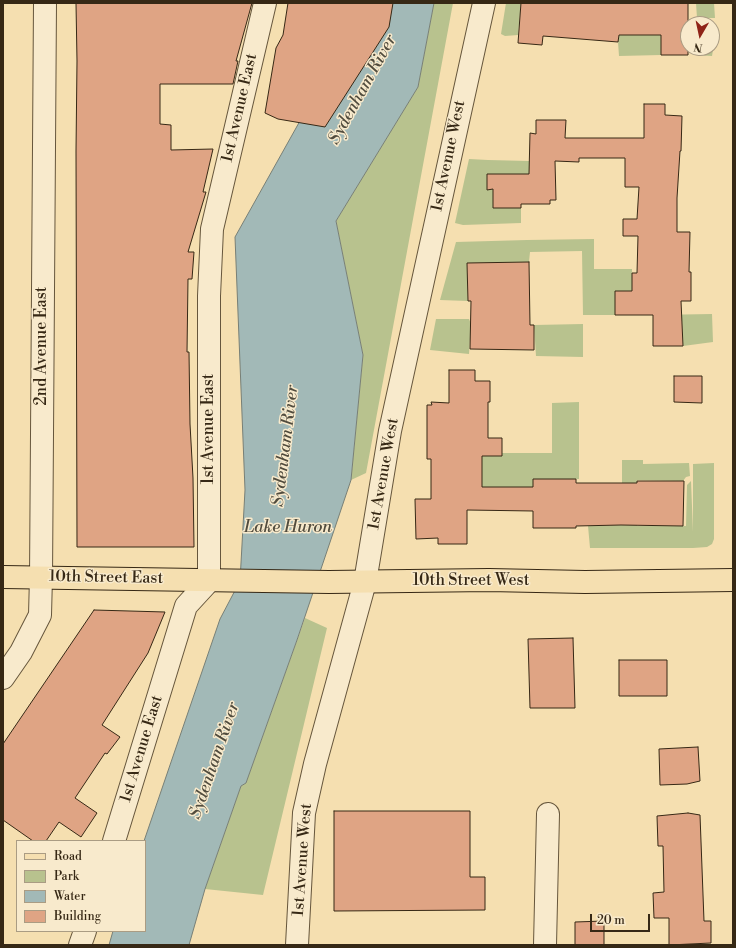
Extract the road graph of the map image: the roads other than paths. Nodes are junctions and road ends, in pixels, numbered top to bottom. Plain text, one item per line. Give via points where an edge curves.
1 (45, 3) edge
2 (265, 3) edge
3 (484, 3) edge
4 (3, 577) edge
5 (41, 577) junction
6 (733, 580) edge
7 (209, 581) junction
8 (365, 582) junction
9 (3, 678) edge
10 (548, 814) dead end
11 (114, 840) edge
12 (85, 932) edge
13 (80, 945) edge
14 (297, 945) edge
15 (545, 945) edge

1 - 5 street, 2nd Avenue East
2 - 7 street, 1st Avenue East via 212,229 209,296
3 - 8 street, 1st Avenue West via 390,431
4 - 5 main road, 10th Street East
5 - 7 main road, 10th Street East
5 - 9 street, 2nd Avenue East via 40,615 21,652
6 - 8 main road, 10th Street West
7 - 8 main road, 10th Street West
7 - 11 street, 1st Avenue East via 186,606
8 - 14 street, 1st Avenue West via 304,813
10 - 15 street
12 - 13 street

